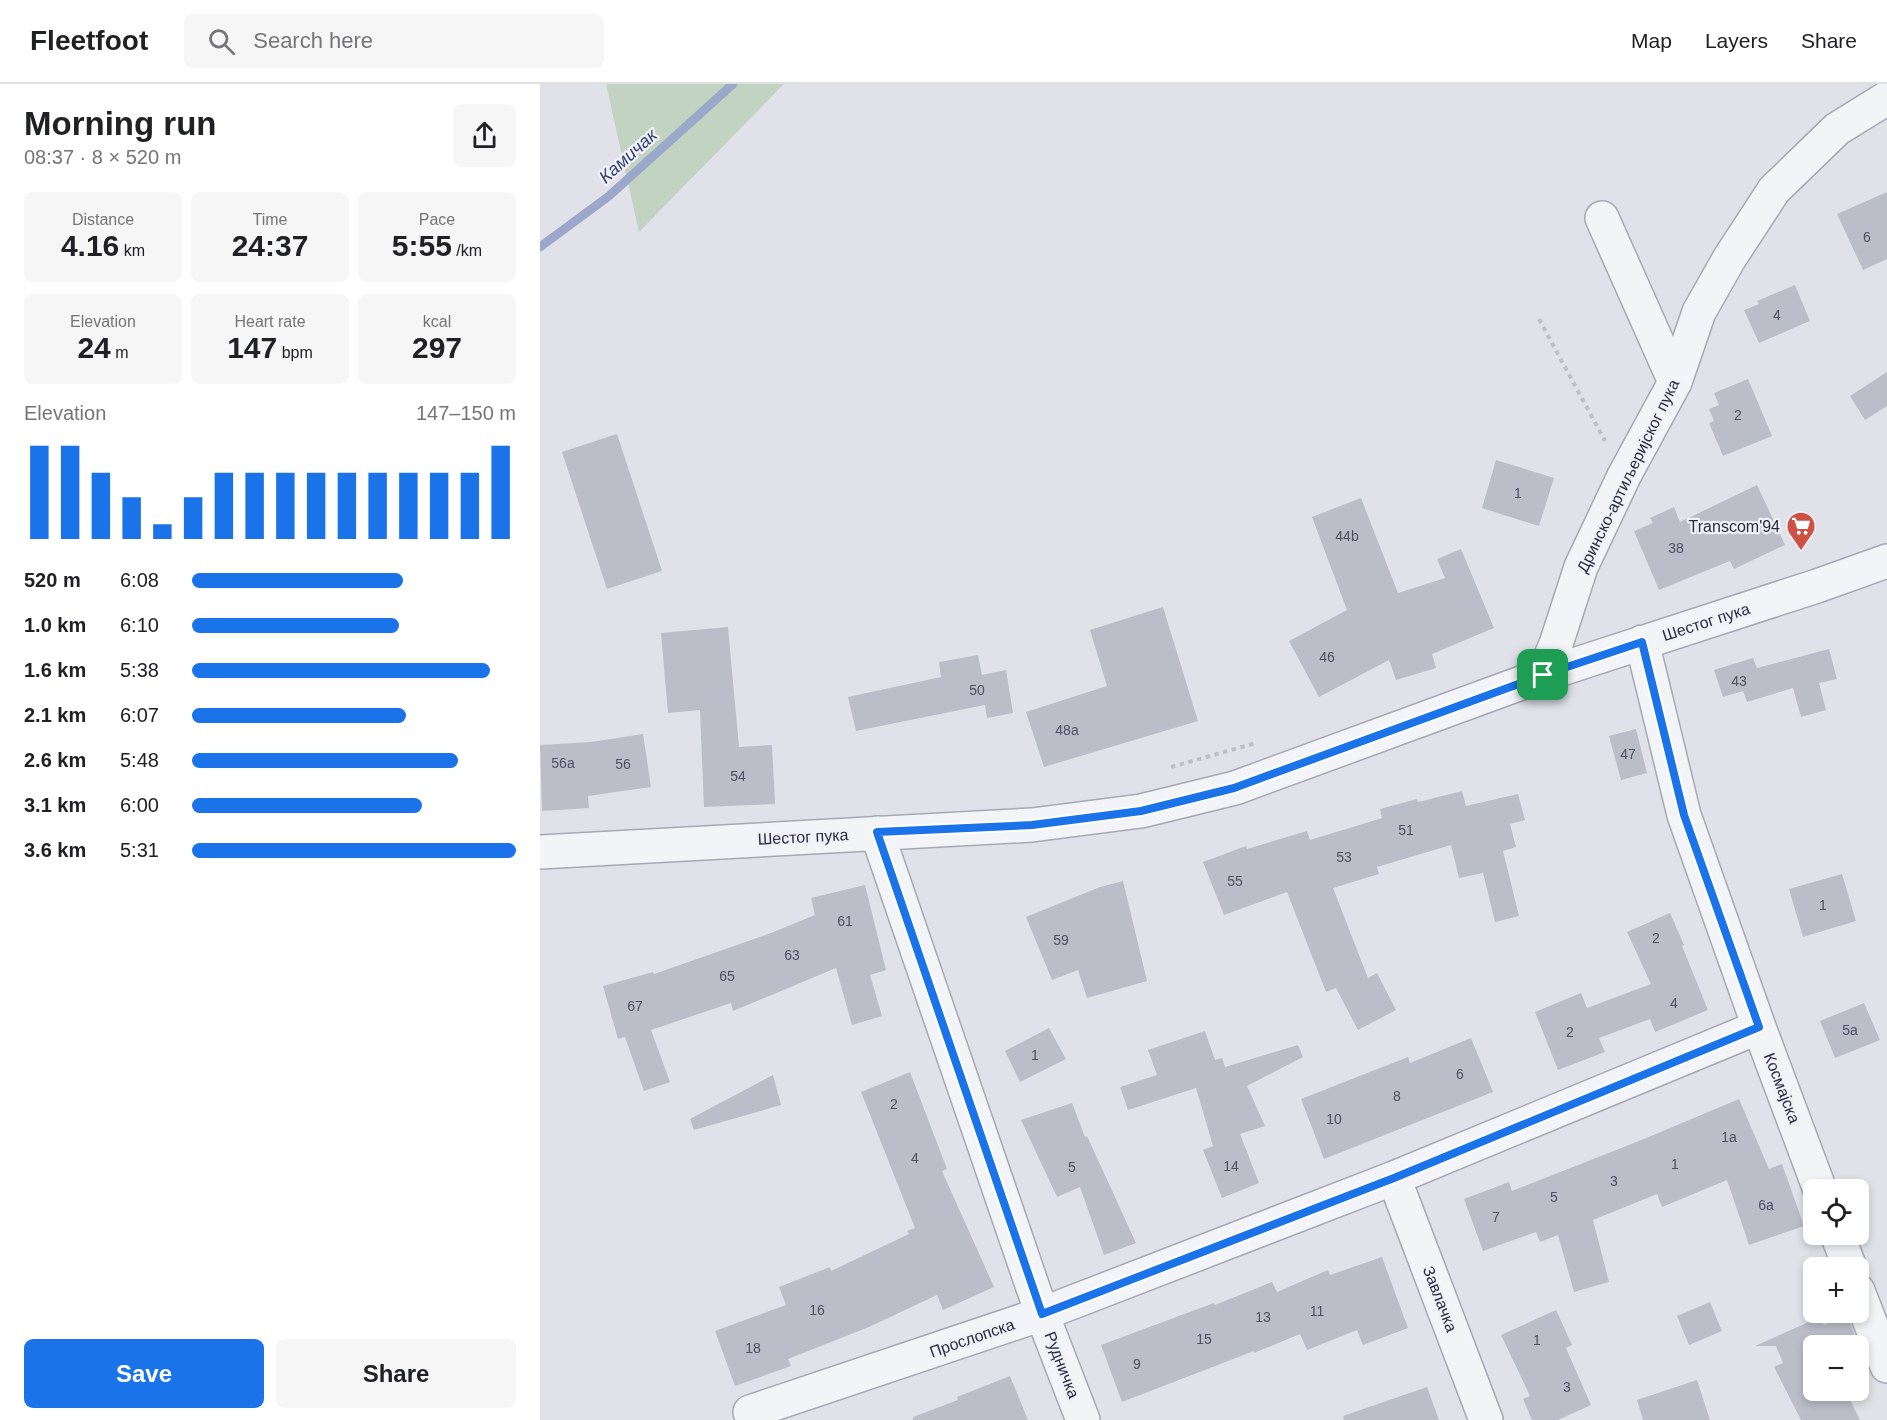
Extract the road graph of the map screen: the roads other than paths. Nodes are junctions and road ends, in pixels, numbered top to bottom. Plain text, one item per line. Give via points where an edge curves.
1 (1887, 98) edge
2 (1602, 218) dead end
3 (1675, 382) junction
4 (1887, 561) edge
5 (1642, 642) junction
6 (1543, 675) junction
7 (877, 832) junction
8 (540, 852) edge
9 (1759, 1027) junction
10 (1394, 1178) junction
11 (1816, 1179) edge
12 (1042, 1314) junction
13 (1869, 1319) edge
14 (1887, 1366) edge
15 (750, 1413) dead end
16 (1083, 1420) edge
17 (1486, 1420) edge

1 - 3 street, Дринско-артиљеријског пука via 1837,129 1774,190 1699,312
2 - 3 street
3 - 6 street, Дринско-артиљеријског пука via 1581,567
4 - 5 street, Шестог пука
5 - 6 street, Шестог пука
5 - 9 street, Космајска via 1684,815
6 - 7 street, Шестог пука via 1234,788 1151,808 1032,825
7 - 8 street, Шестог пука
7 - 12 street, Рудничка
9 - 10 street, Прослопска
9 - 11 street, Космајска
10 - 12 street, Прослопска
10 - 17 street, Завлачка
12 - 15 street, Прослопска
12 - 16 street, Рудничка
13 - 14 street

